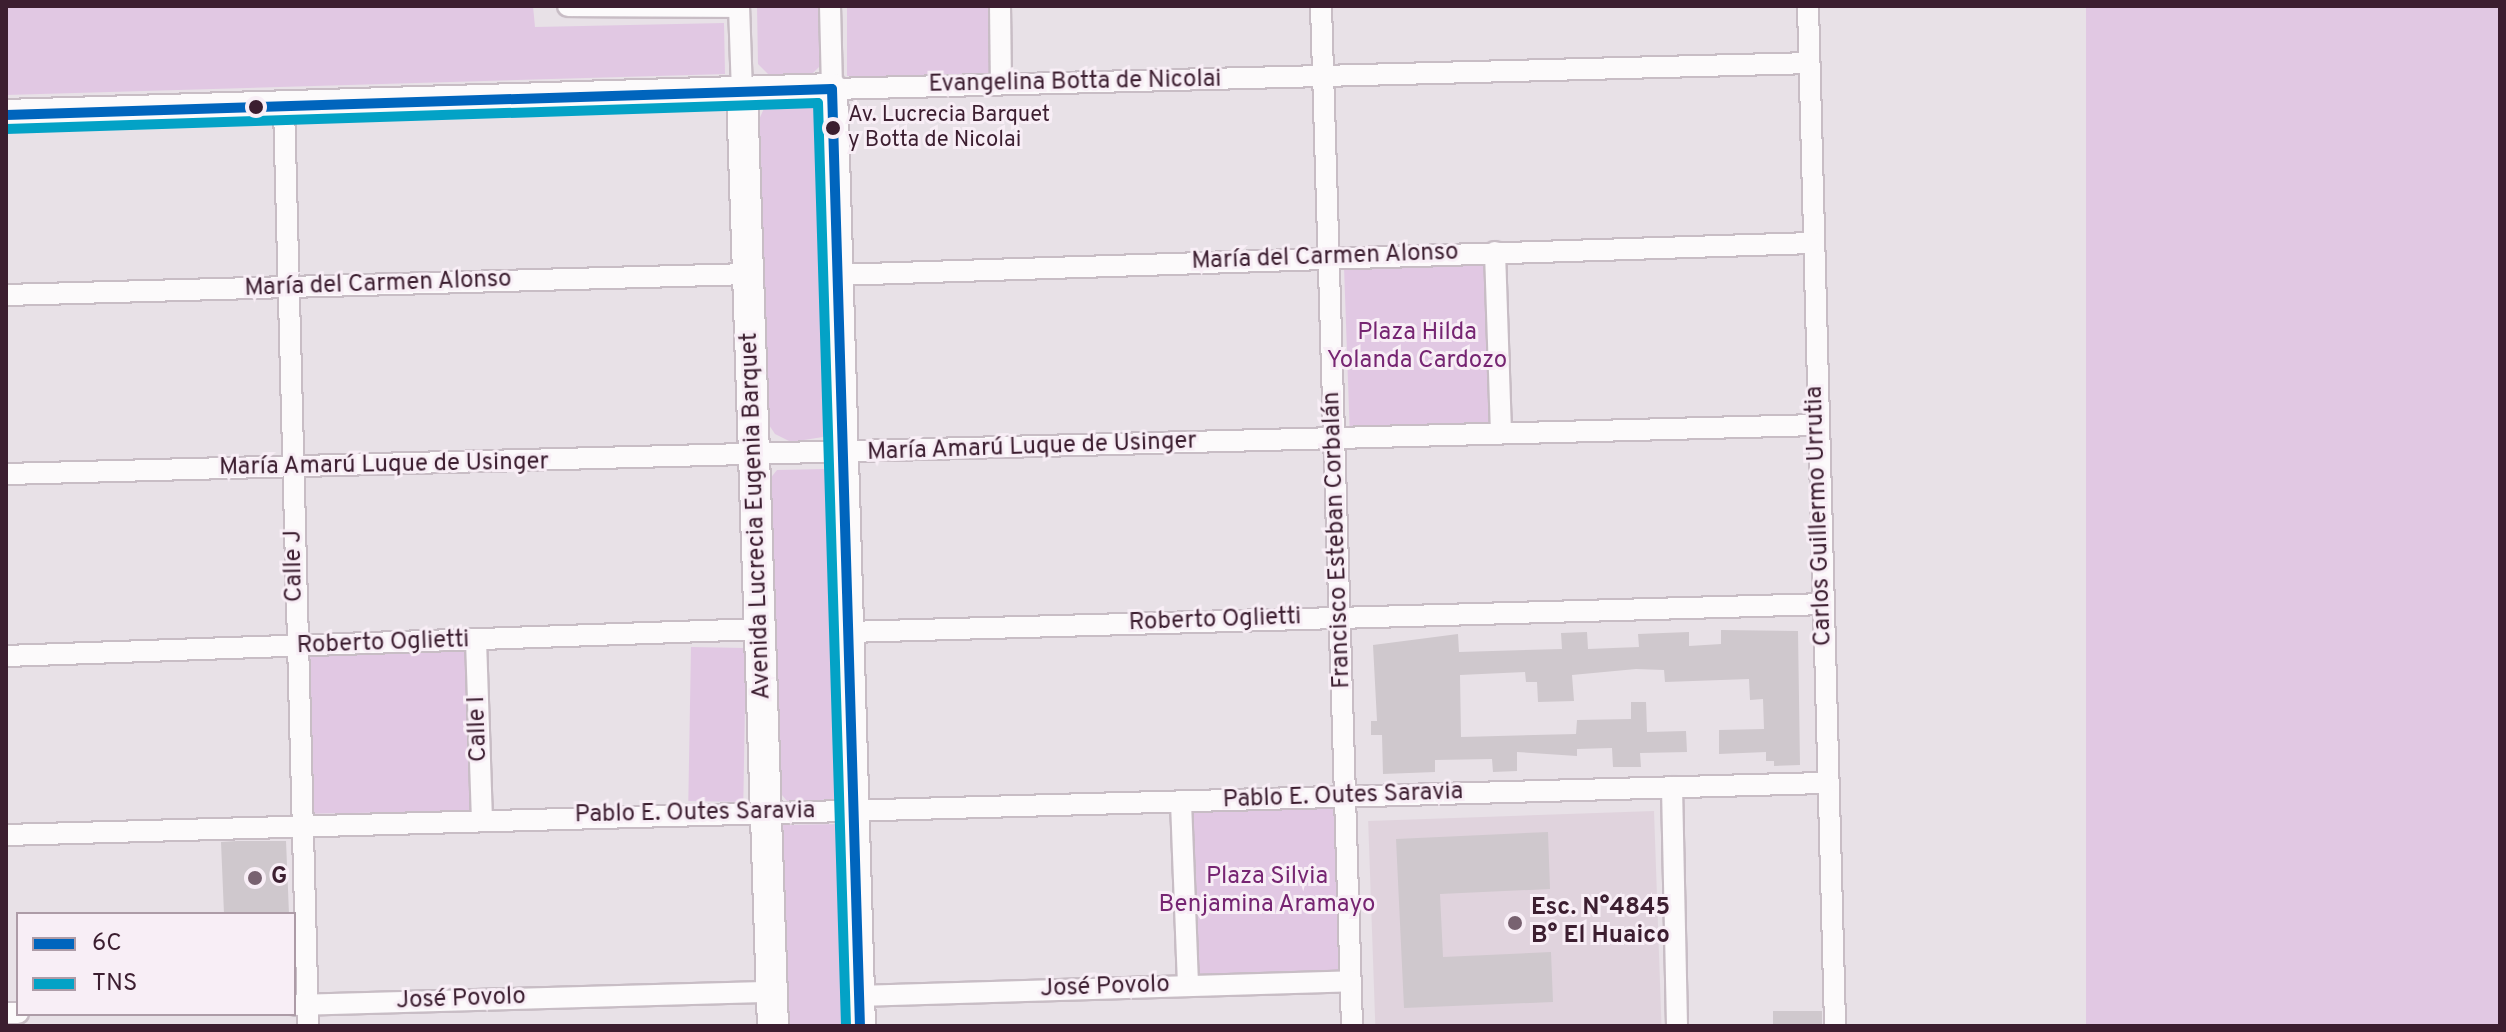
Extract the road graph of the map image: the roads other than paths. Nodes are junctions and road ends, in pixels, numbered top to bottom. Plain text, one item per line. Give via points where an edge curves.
1 (568, 6) edge
2 (739, 6) edge
3 (830, 6) edge
4 (1000, 6) edge
5 (1321, 6) edge
6 (1808, 6) edge
7 (1809, 63) junction
8 (1323, 77) junction
9 (1001, 84) junction
10 (832, 89) junction
11 (742, 93) junction
12 (284, 107) junction
13 (6, 115) edge
14 (1812, 243) junction
15 (1495, 252) junction
16 (1330, 257) junction
17 (749, 274) junction
18 (837, 275) junction
19 (288, 288) junction
20 (6, 295) edge
21 (1817, 425) junction
22 (1501, 432) junction
23 (1335, 439) junction
24 (841, 454) junction
25 (756, 457) junction
26 (292, 468) junction
27 (6, 474) edge
28 (1823, 604) junction
29 (1340, 617) junction
30 (761, 629) junction
31 (848, 632) junction
32 (476, 640) junction
33 (297, 647) junction
34 (6, 656) edge
35 (1827, 783) junction
36 (1672, 787) junction
37 (1346, 797) junction
38 (1181, 802) junction
39 (855, 811) junction
40 (767, 813) junction
41 (482, 818) junction
42 (301, 826) junction
43 (6, 835) edge
44 (1351, 981) junction
45 (1188, 985) junction
46 (772, 992) junction
47 (859, 996) junction
48 (301, 1005) edge
49 (308, 1026) edge
50 (773, 1026) edge
51 (860, 1026) edge
52 (1352, 1026) edge
53 (1677, 1026) edge
54 (1835, 1026) edge

1 - 2 street
2 - 11 street, Avenida Lucrecia Eugenia Barquet
3 - 10 street
4 - 9 street
5 - 8 street, Francisco Esteban Corbalán
6 - 7 street, Carlos Guillermo Urrutia
7 - 8 street, Evangelina Botta de Nicolai
7 - 14 street, Carlos Guillermo Urrutia
8 - 9 street, Evangelina Botta de Nicolai
8 - 16 street, Francisco Esteban Corbalán
9 - 10 street, Evangelina Botta de Nicolai
10 - 11 street, Evangelina Botta de Nicolai
10 - 18 street
11 - 12 street, Evangelina Botta de Nicolai
11 - 17 street, Avenida Lucrecia Eugenia Barquet
12 - 13 street, Evangelina Botta de Nicolai
12 - 19 street, Calle J
14 - 15 street, María del Carmen Alonso
14 - 21 street, Carlos Guillermo Urrutia
15 - 16 street, María del Carmen Alonso
15 - 22 street
16 - 18 street, María del Carmen Alonso
16 - 23 street, Francisco Esteban Corbalán
17 - 19 street, María del Carmen Alonso
17 - 25 street, Avenida Lucrecia Eugenia Barquet
18 - 24 street
19 - 20 street, María del Carmen Alonso
19 - 26 street, Calle J
21 - 22 street, María Amarú Luque de Usinger
21 - 28 street, Carlos Guillermo Urrutia
22 - 23 street, María Amarú Luque de Usinger
23 - 24 street, María Amarú Luque de Usinger
23 - 29 street, Francisco Esteban Corbalán
24 - 25 street, María Amarú Luque de Usinger
24 - 31 street
25 - 26 street, María Amarú Luque de Usinger
25 - 30 street, Avenida Lucrecia Eugenia Barquet
26 - 27 street, María Amarú Luque de Usinger
26 - 33 street, Calle J
28 - 29 street, Roberto Oglietti
28 - 35 street, Carlos Guillermo Urrutia
29 - 31 street, Roberto Oglietti
29 - 37 street, Francisco Esteban Corbalán
30 - 32 street, Roberto Oglietti
30 - 40 street, Avenida Lucrecia Eugenia Barquet
31 - 39 street
32 - 33 street, Roberto Oglietti
32 - 41 street, Calle I
33 - 34 street, Roberto Oglietti
33 - 42 street, Calle J
35 - 36 street, Pablo E. Outes Saravia
35 - 54 street, Carlos Guillermo Urrutia
36 - 37 street, Pablo E. Outes Saravia
36 - 53 street
37 - 38 street, Pablo E. Outes Saravia
37 - 44 street, Francisco Esteban Corbalán
38 - 39 street, Pablo E. Outes Saravia
38 - 45 street
39 - 40 street, Pablo E. Outes Saravia
39 - 47 street
40 - 41 street, Pablo E. Outes Saravia
40 - 46 street, Avenida Lucrecia Eugenia Barquet
41 - 42 street, Pablo E. Outes Saravia
42 - 43 street, Pablo E. Outes Saravia
42 - 48 street, Calle J
44 - 45 street, José Povolo
44 - 52 street, Francisco Esteban Corbalán
45 - 47 street, José Povolo
46 - 48 street, José Povolo
46 - 50 street, Avenida Lucrecia Eugenia Barquet
47 - 51 street
48 - 49 street, Calle J

